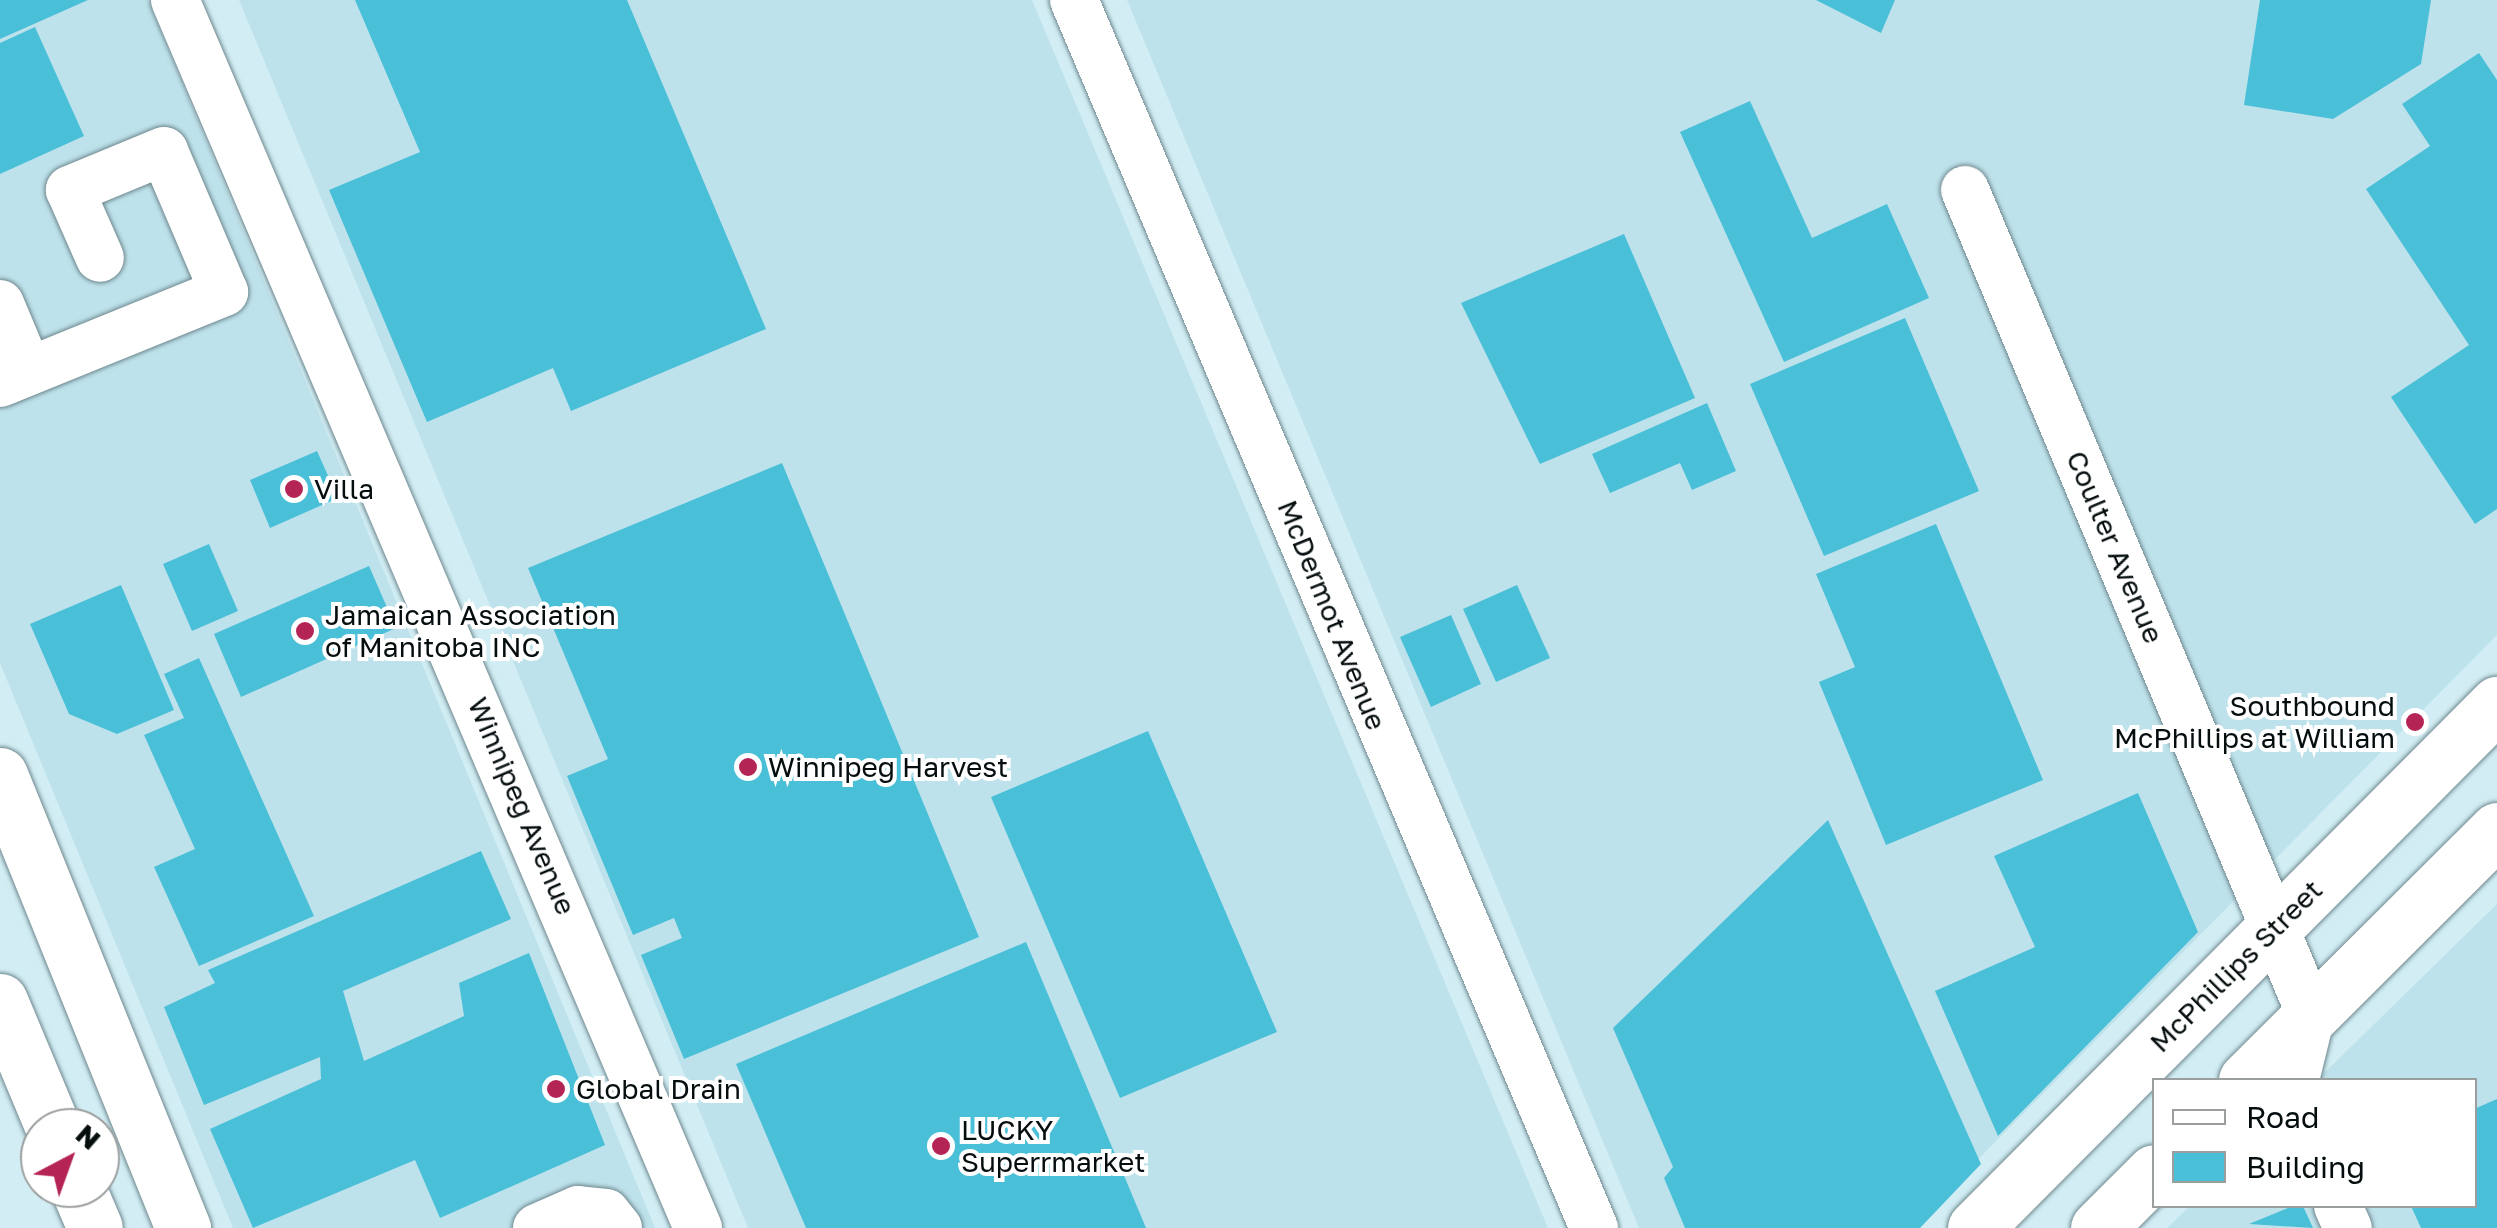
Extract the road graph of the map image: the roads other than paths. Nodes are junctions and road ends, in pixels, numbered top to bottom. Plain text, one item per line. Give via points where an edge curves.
1 (175, 0) edge
2 (1074, 0) edge
3 (254, 184) junction
4 (1966, 190) dead end
5 (190, 214) junction
6 (100, 258) dead end
7 (0, 304) edge
8 (14, 377) edge
9 (2493, 716) edge
10 (0, 776) edge
11 (2497, 830) edge
12 (2274, 927) junction
13 (0, 1001) edge
14 (2311, 1016) junction
15 (2248, 1078) edge
16 (2296, 1078) edge
17 (45, 1108) edge
18 (2152, 1174) edge
19 (183, 1228) edge
20 (537, 1228) edge
21 (618, 1228) edge
22 (698, 1228) edge
23 (1594, 1228) edge
24 (1975, 1228) edge
25 (2098, 1228) edge

1 - 3 street, Winnipeg Avenue
2 - 23 street, McDermot Avenue
3 - 5 street
3 - 22 street, Winnipeg Avenue
4 - 12 street, Coulter Avenue
5 - 6 street via 164,151 70,190
5 - 8 street via 224,292
7 - 8 street
9 - 12 main road, McPhillips Street
10 - 19 main road
11 - 14 main road
12 - 14 street, Coulter Avenue
12 - 24 main road, McPhillips Street
13 - 17 main road
14 - 15 main road
14 - 16 street
18 - 25 main road
20 - 21 street via 578,1210 606,1213

